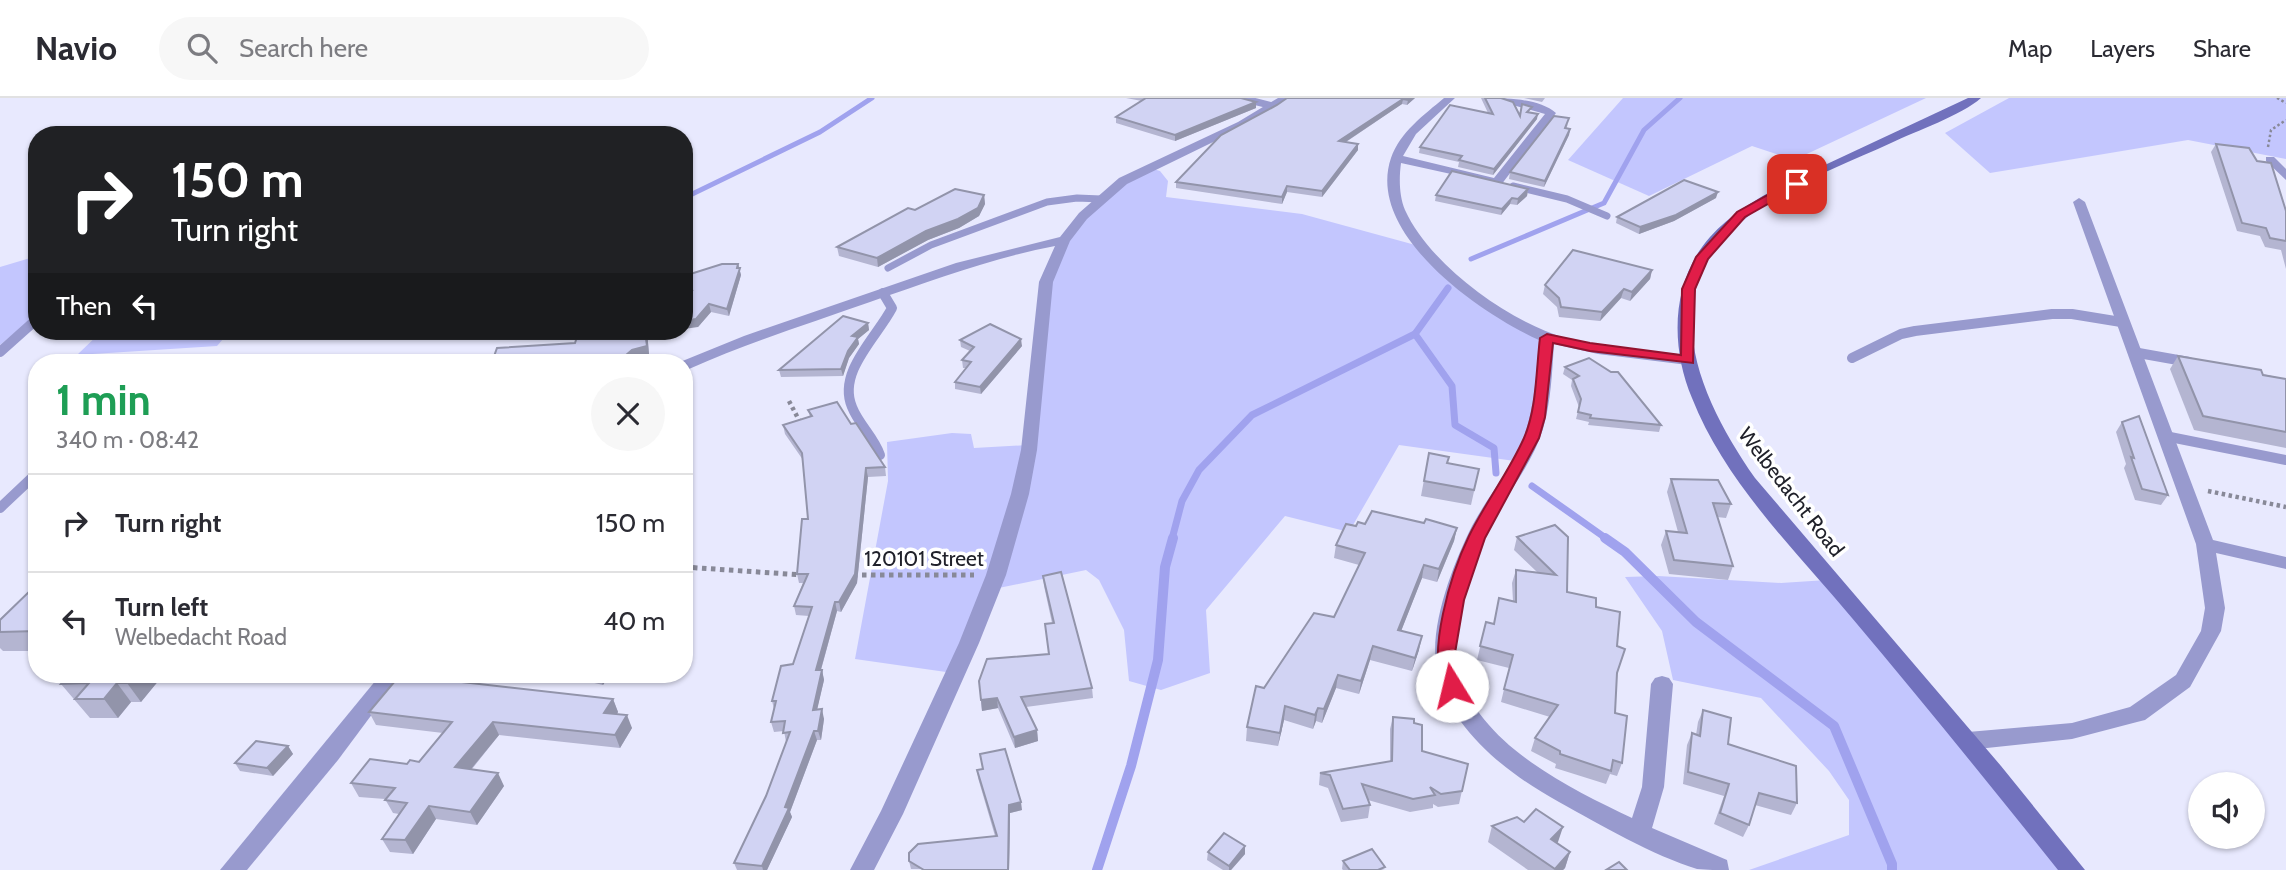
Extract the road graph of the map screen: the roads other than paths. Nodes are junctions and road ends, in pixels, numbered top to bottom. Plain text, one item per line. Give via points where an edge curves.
1 (1241, 98) edge
2 (1450, 98) edge
3 (1493, 98) edge
4 (1976, 98) edge
5 (1279, 102) edge
6 (1396, 158) junction
7 (2270, 159) road end
8 (2286, 176) edge
9 (1497, 182) junction
10 (1101, 199) junction
11 (2079, 202) dead end
12 (1607, 216) dead end
13 (1064, 240) junction
14 (888, 268) dead end
15 (883, 293) junction
16 (2121, 322) junction
17 (28, 327) edge
18 (1547, 338) junction
19 (0, 352) edge
20 (2133, 352) junction
21 (1852, 358) dead end
22 (1688, 360) junction
23 (693, 362) edge
24 (2206, 365) edge
25 (2165, 436) junction
26 (880, 454) edge
27 (2286, 460) edge
28 (28, 482) edge
29 (0, 508) edge
30 (2205, 544) junction
31 (2286, 563) edge
32 (386, 683) edge
33 (1662, 684) dead end
34 (1968, 741) junction
35 (1639, 833) junction
36 (1718, 867) dead end
37 (232, 870) edge
38 (862, 870) edge
39 (2073, 870) edge

1 - 5 lane
2 - 6 street via 1410,136
3 - 9 street via 1551,113
4 - 22 street, Welbedacht Road via 1741,215 1714,241 1694,271 1688,289
5 - 10 street via 1131,176
6 - 9 street
6 - 18 street via 1397,206 1424,249 1479,296
7 - 8 street
9 - 12 lane via 1557,196
10 - 13 street
10 - 14 lane via 1047,202 931,245
11 - 16 street
13 - 15 street via 998,253
13 - 38 street via 1046,282 1029,450 996,575 964,654
15 - 23 street
15 - 26 lane via 892,308 856,364 849,401
16 - 20 street
16 - 21 lane via 2052,314 1915,331
17 - 19 lane
18 - 22 street
18 - 35 street via 1538,417 1524,456 1476,538 1455,600 1447,670 1464,708 1493,741 1547,783
20 - 24 lane
20 - 25 street
22 - 34 street, Welbedacht Road via 1700,398 1736,463
25 - 27 lane
25 - 30 street
28 - 29 lane
30 - 31 street
30 - 34 street via 2215,608 2211,631 2183,681 2137,714 2108,724 2030,737
32 - 37 street
33 - 35 street via 1653,787
34 - 39 street, Welbedacht Road
35 - 36 street

